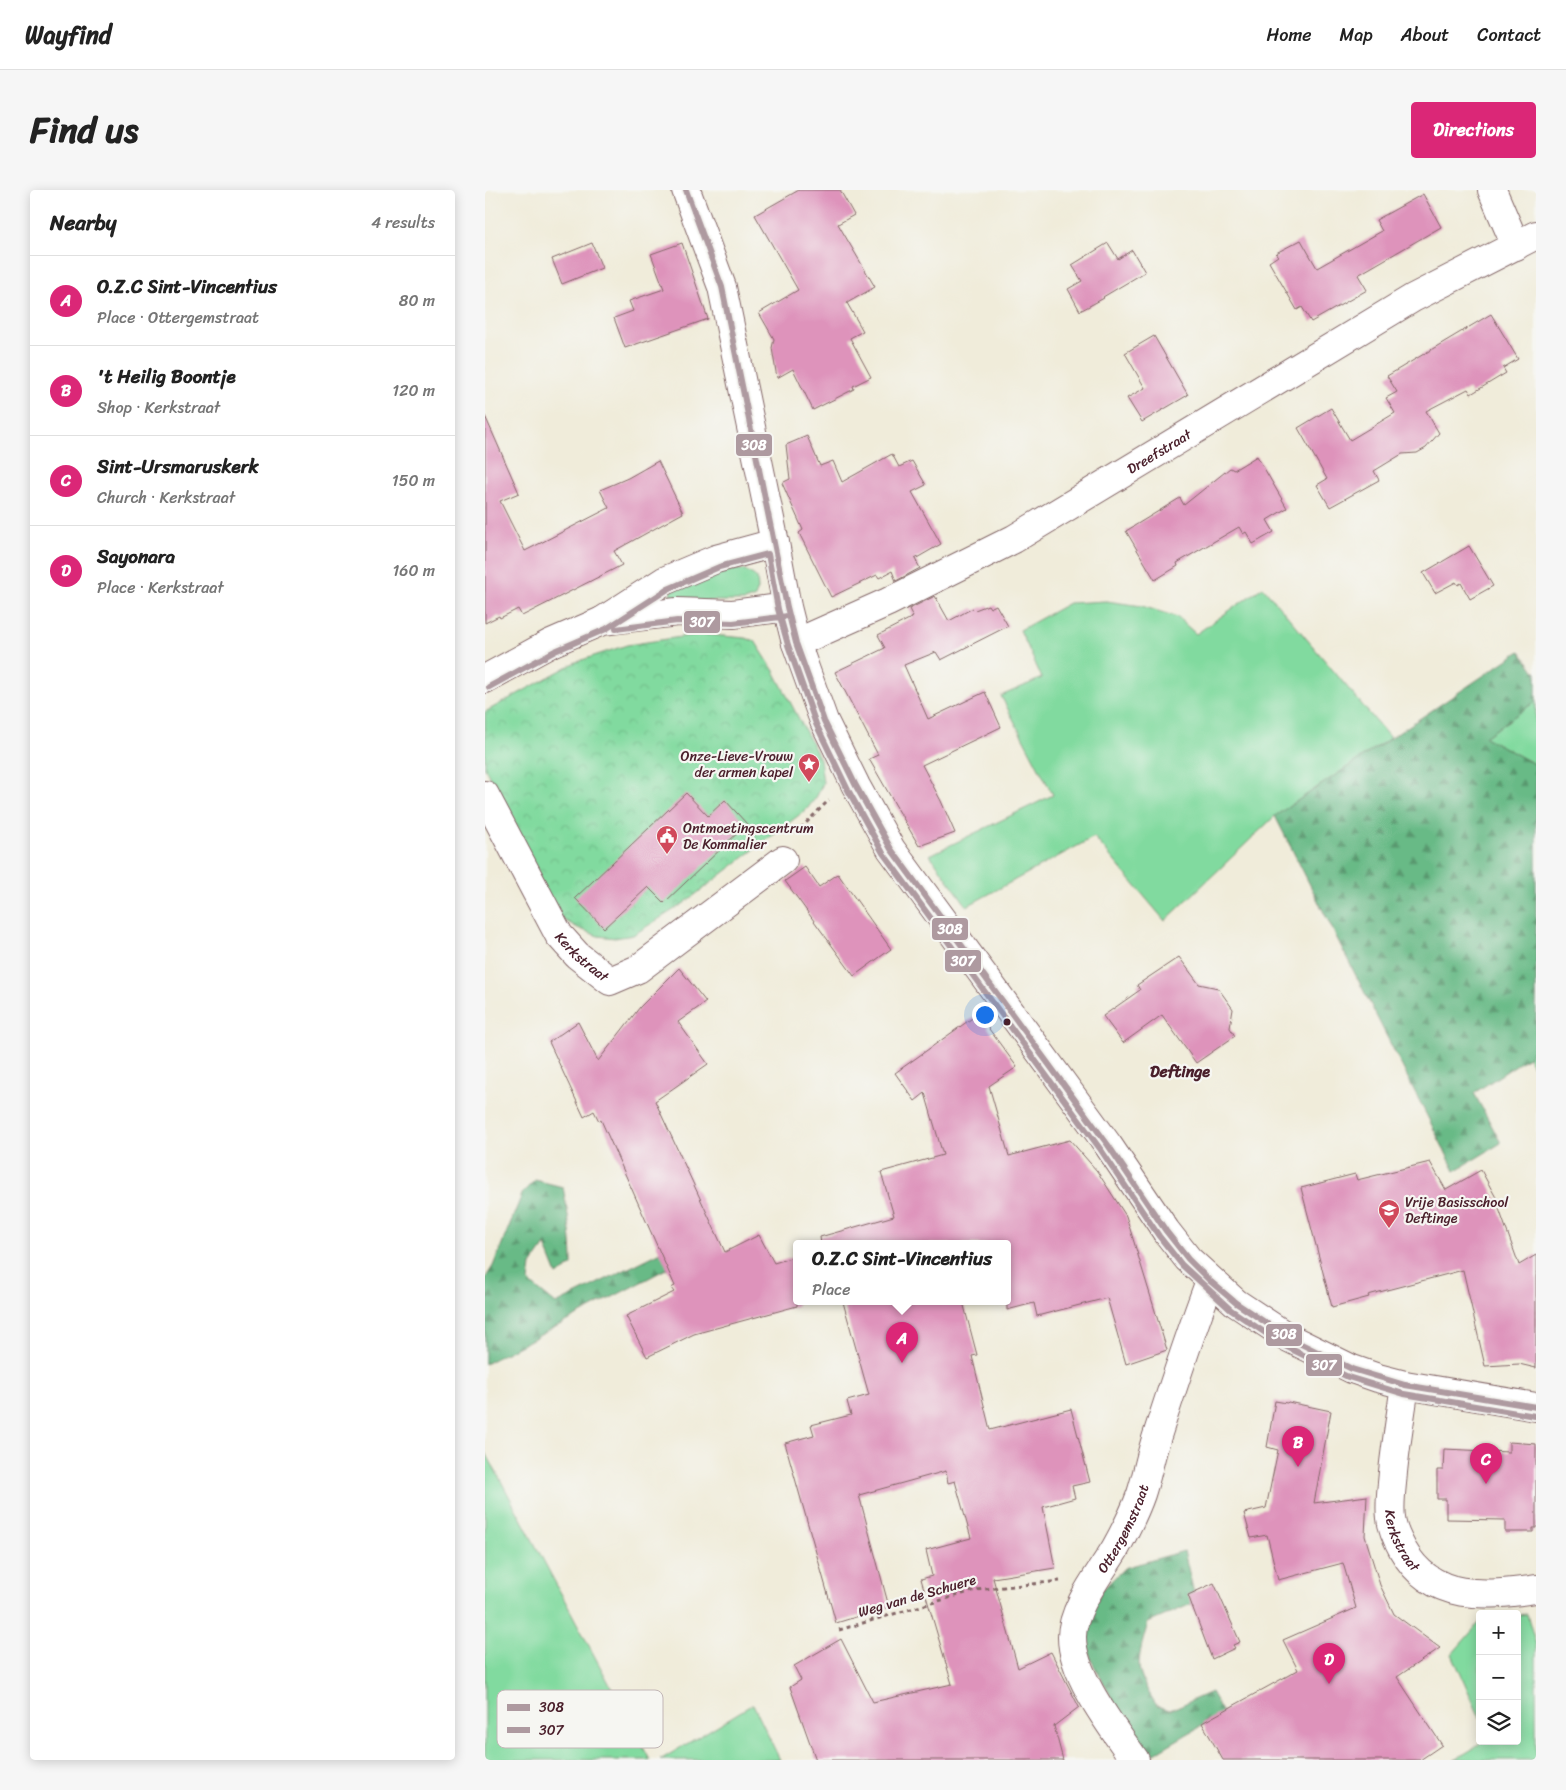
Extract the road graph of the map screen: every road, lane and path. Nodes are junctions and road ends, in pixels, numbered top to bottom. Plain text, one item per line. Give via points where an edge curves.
1 (1491, 190) edge
2 (688, 191) edge
3 (1526, 240) edge
4 (775, 543) junction
5 (787, 607) junction
6 (602, 621) junction
7 (796, 643) junction
8 (485, 679) edge
9 (856, 786) junction
10 (485, 794) edge
11 (783, 860) joint
12 (1210, 1281) junction
13 (1405, 1385) junction
14 (1536, 1407) edge
15 (1536, 1589) edge
16 (1086, 1597) junction
17 (839, 1630) dead end
18 (1135, 1760) edge

1 - 3 street, Dreefstraat
2 - 4 street via 722,287
3 - 7 street, Dreefstraat via 1413,298 1014,539 888,602
4 - 5 street
4 - 6 street via 715,559 663,580
5 - 6 street via 733,614 677,612
5 - 7 street
6 - 8 street via 551,643
7 - 9 street via 823,721
9 - 11 path via 834,796 785,839
9 - 12 street via 891,849 1108,1145 1166,1231
10 - 11 street, Kerkstraat via 559,935 577,955 609,981 638,969
12 - 13 street via 1236,1303 1289,1338 1352,1369
12 - 16 street, Ottergemstraat via 1188,1339 1131,1521
13 - 14 street
13 - 15 street, Kerkstraat via 1396,1444 1391,1519 1409,1560 1432,1582 1450,1590 1479,1595
16 - 17 path, Weg van de Schuere via 1058,1580 976,1590
16 - 18 street, Ottergemstraat via 1076,1616 1072,1635 1077,1667

